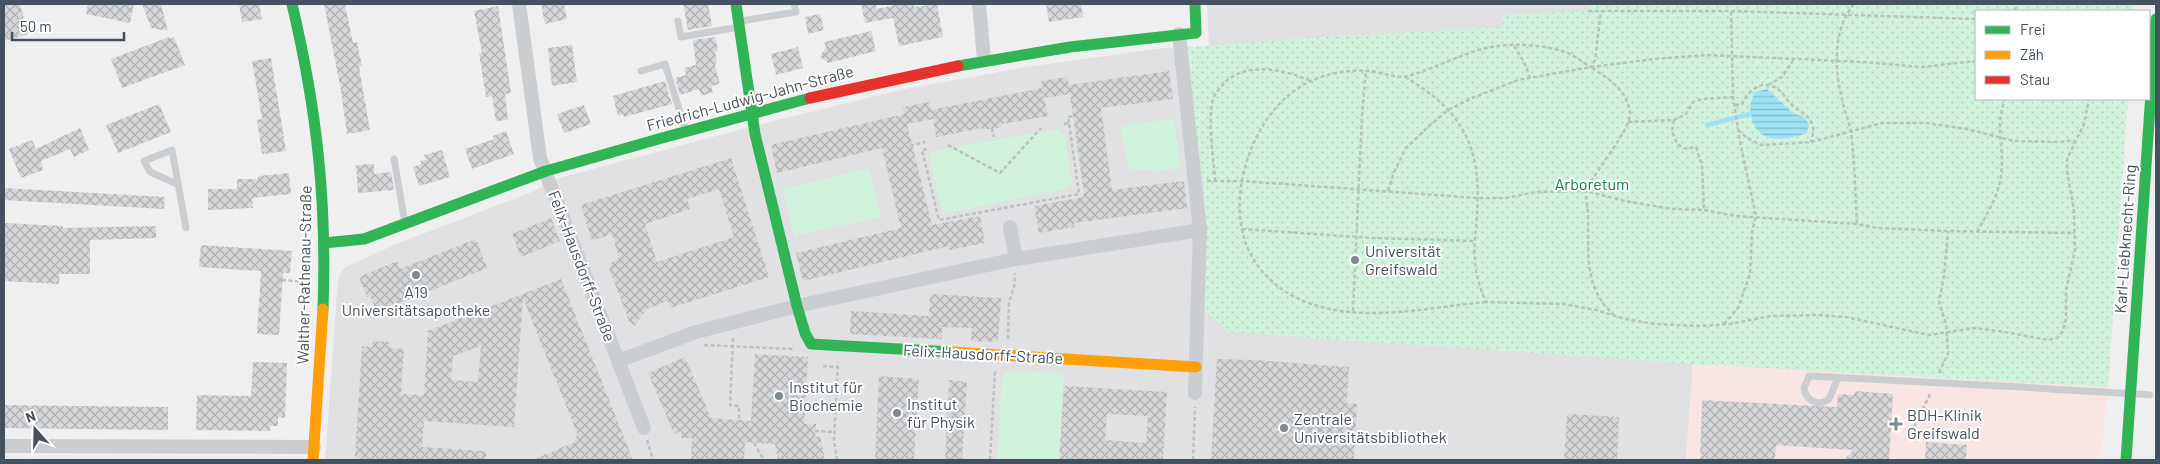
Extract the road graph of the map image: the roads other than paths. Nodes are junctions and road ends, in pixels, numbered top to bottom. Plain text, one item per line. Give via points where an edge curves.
1 (292, 4) edge
2 (519, 4) edge
3 (736, 4) edge
4 (794, 4) edge
5 (980, 4) edge
6 (1195, 4) edge
7 (2156, 19) edge
8 (678, 21) dead end
9 (739, 24) junction
10 (1179, 34) junction
11 (984, 60) junction
12 (641, 71) dead end
13 (751, 113) junction
14 (686, 131) junction
15 (394, 159) dead end
16 (546, 172) junction
17 (177, 184) junction
18 (406, 224) junction
19 (1010, 227) dead end
20 (186, 228) dead end
21 (1200, 230) junction
22 (324, 243) junction
23 (1016, 259) junction
24 (797, 306) junction
25 (618, 361) junction
26 (1196, 367) junction
27 (1838, 378) junction
28 (1195, 393) road end
29 (2131, 393) junction
30 (2150, 395) dead end
31 (644, 428) road end
32 (4, 446) edge
33 (313, 454) edge
34 (2126, 460) edge

1 - 22 street, Walther-Rathenau-Straße via 314,113 322,182
2 - 16 street, Felix-Hausdorff-Straße via 540,158
3 - 9 street
4 - 9 lane via 796,12
5 - 11 street
6 - 10 street, Friedrich-Ludwig-Jahn-Straße via 1196,33
7 - 29 street, Karl-Liebknecht-Ring
8 - 9 lane via 681,37
9 - 13 street
10 - 11 street, Friedrich-Ludwig-Jahn-Straße
10 - 21 street
11 - 13 street, Friedrich-Ludwig-Jahn-Straße via 848,88
12 - 14 lane via 665,64
13 - 14 street, Friedrich-Ludwig-Jahn-Straße
13 - 24 street
14 - 16 street, Friedrich-Ludwig-Jahn-Straße
15 - 18 lane
16 - 18 street, Friedrich-Ludwig-Jahn-Straße
16 - 25 street, Felix-Hausdorff-Straße
17 - 17 lane via 172,150 144,161 150,172
17 - 20 lane
18 - 22 street, Friedrich-Ludwig-Jahn-Straße via 364,238
19 - 23 street
21 - 23 street, Felix-Hausdorff-Straße
21 - 26 street
22 - 33 street, Walther-Rathenau-Straße
23 - 24 street, Felix-Hausdorff-Straße
24 - 25 street, Felix-Hausdorff-Straße via 688,334
24 - 26 street, Felix-Hausdorff-Straße via 811,344
25 - 31 street, Felix-Hausdorff-Straße
26 - 28 street
27 - 27 lane via 1829,400 1820,403 1807,397 1804,388 1809,376
27 - 29 lane
29 - 30 lane
29 - 34 street, Karl-Liebknecht-Ring
32 - 33 street

